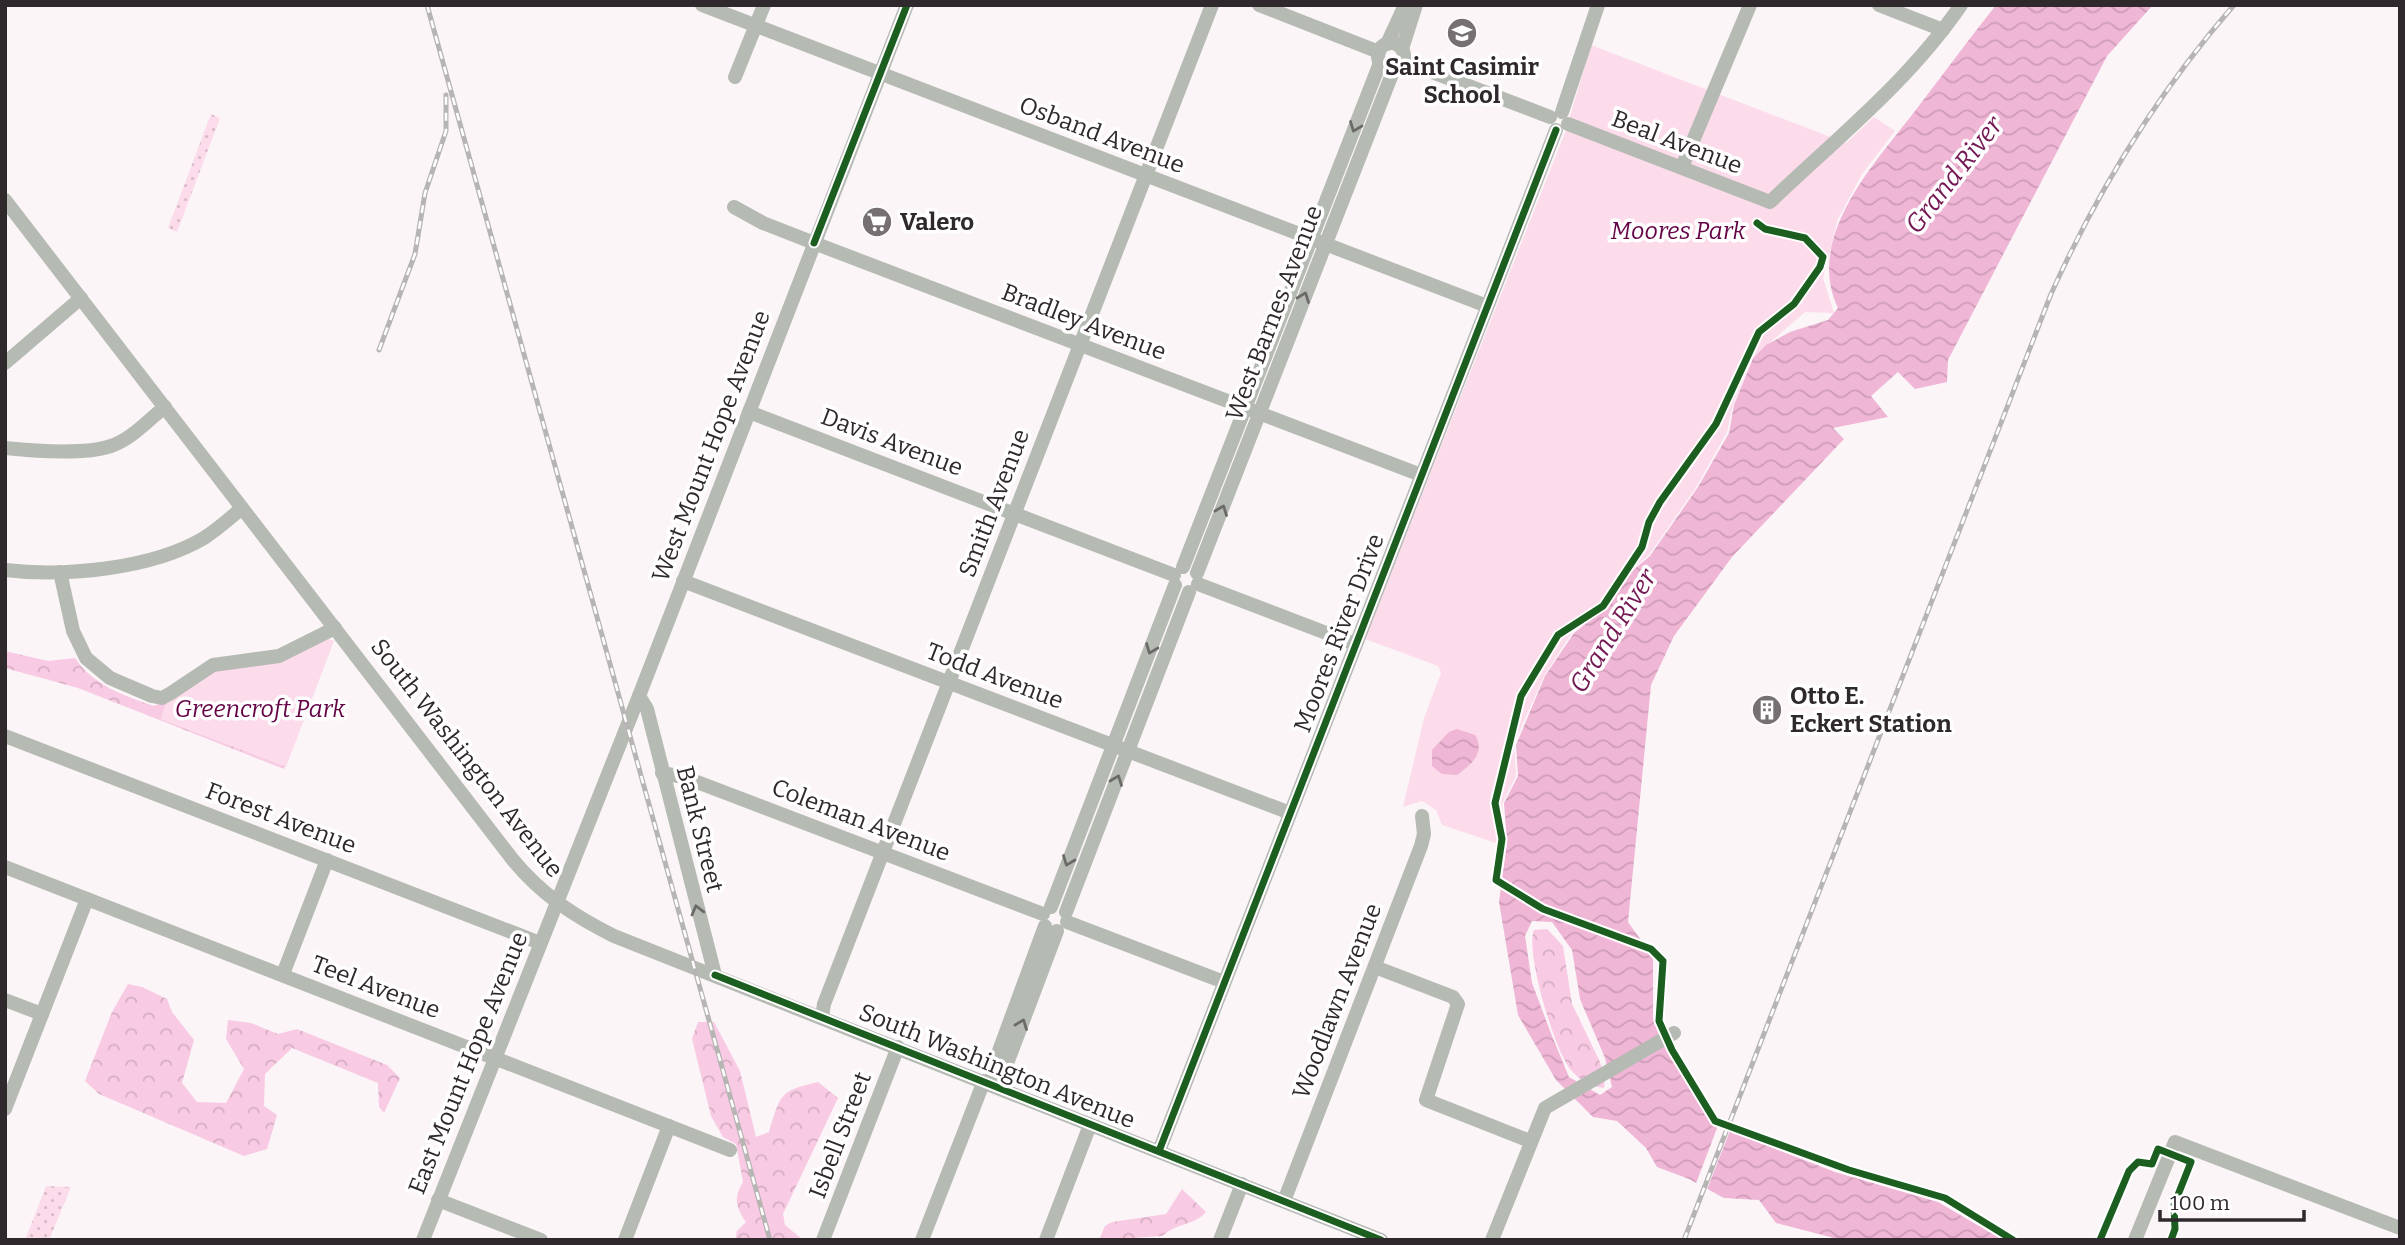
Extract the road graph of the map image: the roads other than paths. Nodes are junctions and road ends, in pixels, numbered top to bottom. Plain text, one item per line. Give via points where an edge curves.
1 (702, 5) edge
2 (764, 5) edge
3 (907, 5) edge
4 (1212, 5) edge
5 (1259, 5) edge
6 (1405, 5) edge
7 (1416, 5) edge
8 (1598, 5) edge
9 (1750, 5) edge
10 (1879, 5) edge
11 (1961, 5) edge
12 (755, 26) junction
13 (1944, 30) junction
14 (1391, 56) junction
15 (881, 74) junction
16 (735, 77) dead end
17 (1559, 121) junction
18 (1682, 167) junction
19 (1146, 176) junction
20 (5, 200) edge
21 (734, 208) dead end
22 (1318, 242) junction
23 (814, 243) junction
24 (81, 298) junction
25 (1487, 306) junction
26 (1080, 344) junction
27 (5, 363) edge
28 (165, 407) junction
29 (1245, 408) junction
30 (749, 412) junction
31 (1260, 414) junction
32 (5, 449) edge
33 (1421, 475) junction
34 (243, 508) junction
35 (1014, 514) junction
36 (5, 570) edge
37 (60, 572) junction
38 (1186, 579) junction
39 (683, 581) junction
40 (335, 628) junction
41 (1355, 644) junction
42 (948, 683) junction
43 (639, 696) junction
44 (5, 736) edge
45 (1113, 746) junction
46 (1128, 751) junction
47 (662, 773) junction
48 (1290, 813) junction
49 (1422, 816) dead end
50 (883, 852) junction
51 (327, 860) junction
52 (5, 867) edge
53 (87, 899) junction
54 (556, 904) junction
55 (1055, 919) junction
56 (540, 943) junction
57 (1375, 967) junction
58 (283, 974) junction
59 (715, 975) junction
60 (1224, 982) junction
61 (5, 1000) edge
62 (42, 1014) junction
63 (822, 1017) junction
64 (1674, 1032) dead end
65 (898, 1047) junction
66 (494, 1057) junction
67 (988, 1083) junction
68 (5, 1109) edge
69 (1090, 1125) junction
70 (669, 1126) junction
71 (1530, 1141) junction
72 (730, 1150) dead end
73 (1159, 1151) junction
74 (1242, 1184) junction
75 (438, 1200) junction
76 (1284, 1201) junction
77 (2400, 1228) edge
78 (423, 1240) edge
79 (541, 1240) edge
80 (625, 1240) edge
81 (823, 1240) edge
82 (922, 1240) edge
83 (1046, 1240) edge
84 (1220, 1240) edge
85 (1381, 1240) edge
86 (1492, 1240) edge
87 (2135, 1240) edge

1 - 12 street, Osband Avenue
2 - 12 street
3 - 15 street, West Mount Hope Avenue
4 - 19 street, Smith Avenue
5 - 14 street, Beal Avenue
6 - 14 street, West Barnes Avenue
7 - 14 street, West Barnes Avenue
8 - 17 street, Moores River Drive
9 - 18 street
10 - 13 street
11 - 13 street
12 - 15 street, Osband Avenue
12 - 16 street
13 - 18 street, Beal Avenue via 1876,105 1770,202
14 - 17 street, Beal Avenue
14 - 22 street, West Barnes Avenue
15 - 19 street, Osband Avenue
15 - 23 street, West Mount Hope Avenue
17 - 18 street, Beal Avenue
17 - 25 street, Moores River Drive
19 - 22 street, Osband Avenue
19 - 26 street, Smith Avenue
20 - 24 street, South Washington Avenue
21 - 23 street, Bradley Avenue
22 - 25 street, Osband Avenue
22 - 29 street, West Barnes Avenue
31 -> 22 street, West Barnes Avenue
23 - 26 street, Bradley Avenue
23 - 30 street, West Mount Hope Avenue
24 - 27 street
24 - 28 street, South Washington Avenue
25 - 33 street, Moores River Drive
26 - 29 street, Bradley Avenue
26 - 35 street, Smith Avenue
28 - 32 street via 111,446
28 - 34 street, South Washington Avenue
29 - 31 street, Bradley Avenue
29 - 38 street, West Barnes Avenue
30 - 35 street, Davis Avenue
30 - 39 street, West Mount Hope Avenue
31 - 33 street, Bradley Avenue
38 -> 31 street, West Barnes Avenue
33 - 41 street, Moores River Drive
34 - 37 street via 179,550 107,567
34 - 40 street, South Washington Avenue
35 - 38 street, Davis Avenue
35 - 42 street, Smith Avenue
36 - 37 street
37 - 40 street via 73,631 86,658 110,678 152,696 162,698 213,665 279,656
38 - 41 street, Davis Avenue
38 -> 45 street, West Barnes Avenue
38 - 46 street, West Barnes Avenue
39 - 42 street, Todd Avenue
39 - 43 street, West Mount Hope Avenue
40 - 54 street, South Washington Avenue via 513,860
41 - 48 street, Moores River Drive
42 - 45 street, Todd Avenue
42 - 50 street, Smith Avenue
43 - 47 street, Bank Street via 647,709
43 - 54 street, West Mount Hope Avenue
44 - 51 street, Forest Avenue
45 - 46 street, Todd Avenue
45 -> 55 street, West Barnes Avenue
46 - 48 street, Todd Avenue
55 -> 46 street, West Barnes Avenue
47 - 50 street, Coleman Avenue via 684,776
59 -> 47 street, Bank Street
48 - 60 street, Moores River Drive
49 - 57 street, Woodlawn Avenue via 1421,846
50 - 55 street, Coleman Avenue
50 - 63 street, Smith Avenue
51 - 56 street, Forest Avenue
51 - 58 street
52 - 53 street, Teel Avenue
53 - 58 street, Teel Avenue
53 - 62 street
54 - 56 street, East Mount Hope Avenue
54 - 59 street, South Washington Avenue via 614,936
55 - 60 street, Coleman Avenue
55 - 67 street, West Barnes Avenue via 1003,1074
56 - 66 street, East Mount Hope Avenue
57 - 71 street via 1453,997 1458,1004 1426,1100
57 - 76 street, Woodlawn Avenue
58 - 66 street, Teel Avenue
59 - 63 street, South Washington Avenue
60 - 73 street, Moores River Drive
61 - 62 street
62 - 68 street
63 - 65 street, South Washington Avenue
64 - 71 street via 1552,1103 1539,1117
65 - 67 street, South Washington Avenue
65 - 81 street, Isbell Street
66 - 70 street, Teel Avenue
66 - 75 street, East Mount Hope Avenue
67 - 69 street, South Washington Avenue
67 - 82 street, West Barnes Avenue
69 - 73 street, South Washington Avenue
69 - 83 street
70 - 72 street, Teel Avenue
70 - 80 street
71 - 86 street
73 - 74 street, South Washington Avenue
74 - 76 street, South Washington Avenue
74 - 84 street
75 - 78 street, East Mount Hope Avenue
75 - 79 street
76 - 85 street, South Washington Avenue
77 - 87 street via 2175,1142

